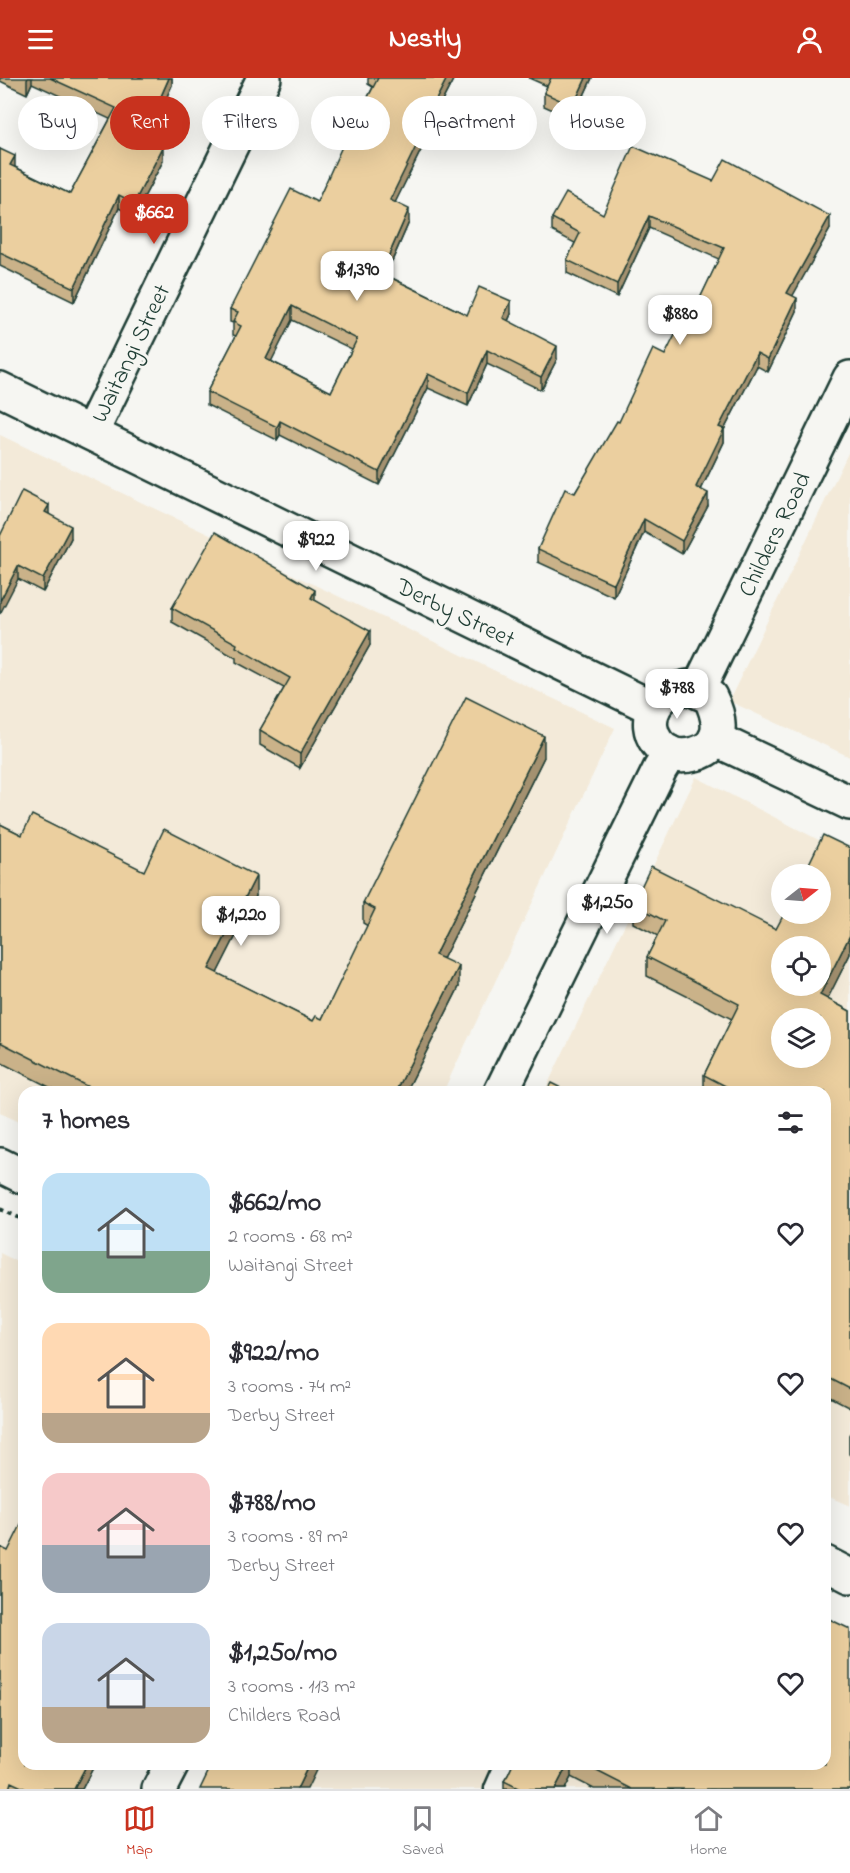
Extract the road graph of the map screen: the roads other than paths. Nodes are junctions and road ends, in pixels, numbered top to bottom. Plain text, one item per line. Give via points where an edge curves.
1 (264, 78) edge
2 (850, 378) edge
3 (0, 389) edge
4 (91, 434) junction
5 (698, 690) junction
6 (653, 708) junction
7 (715, 739) junction
8 (670, 753) junction
9 (850, 803) edge
10 (504, 1086) edge
11 (0, 1165) edge
12 (18, 1174) edge
13 (831, 1566) edge
14 (850, 1576) edge
15 (169, 1770) edge
16 (504, 1770) edge
17 (159, 1789) edge
18 (496, 1789) edge

1 - 4 street, Waitangi Street
2 - 5 street, Childers Road
3 - 4 street, Derby Street
4 - 6 street, Derby Street
5 - 6 street via 688,687 666,694
5 - 7 street via 710,697 715,707 719,720
6 - 8 street via 649,717 655,740
7 - 8 street via 698,753
7 - 9 street
8 - 10 street
11 - 12 street
13 - 14 street
15 - 17 street
16 - 18 lane

